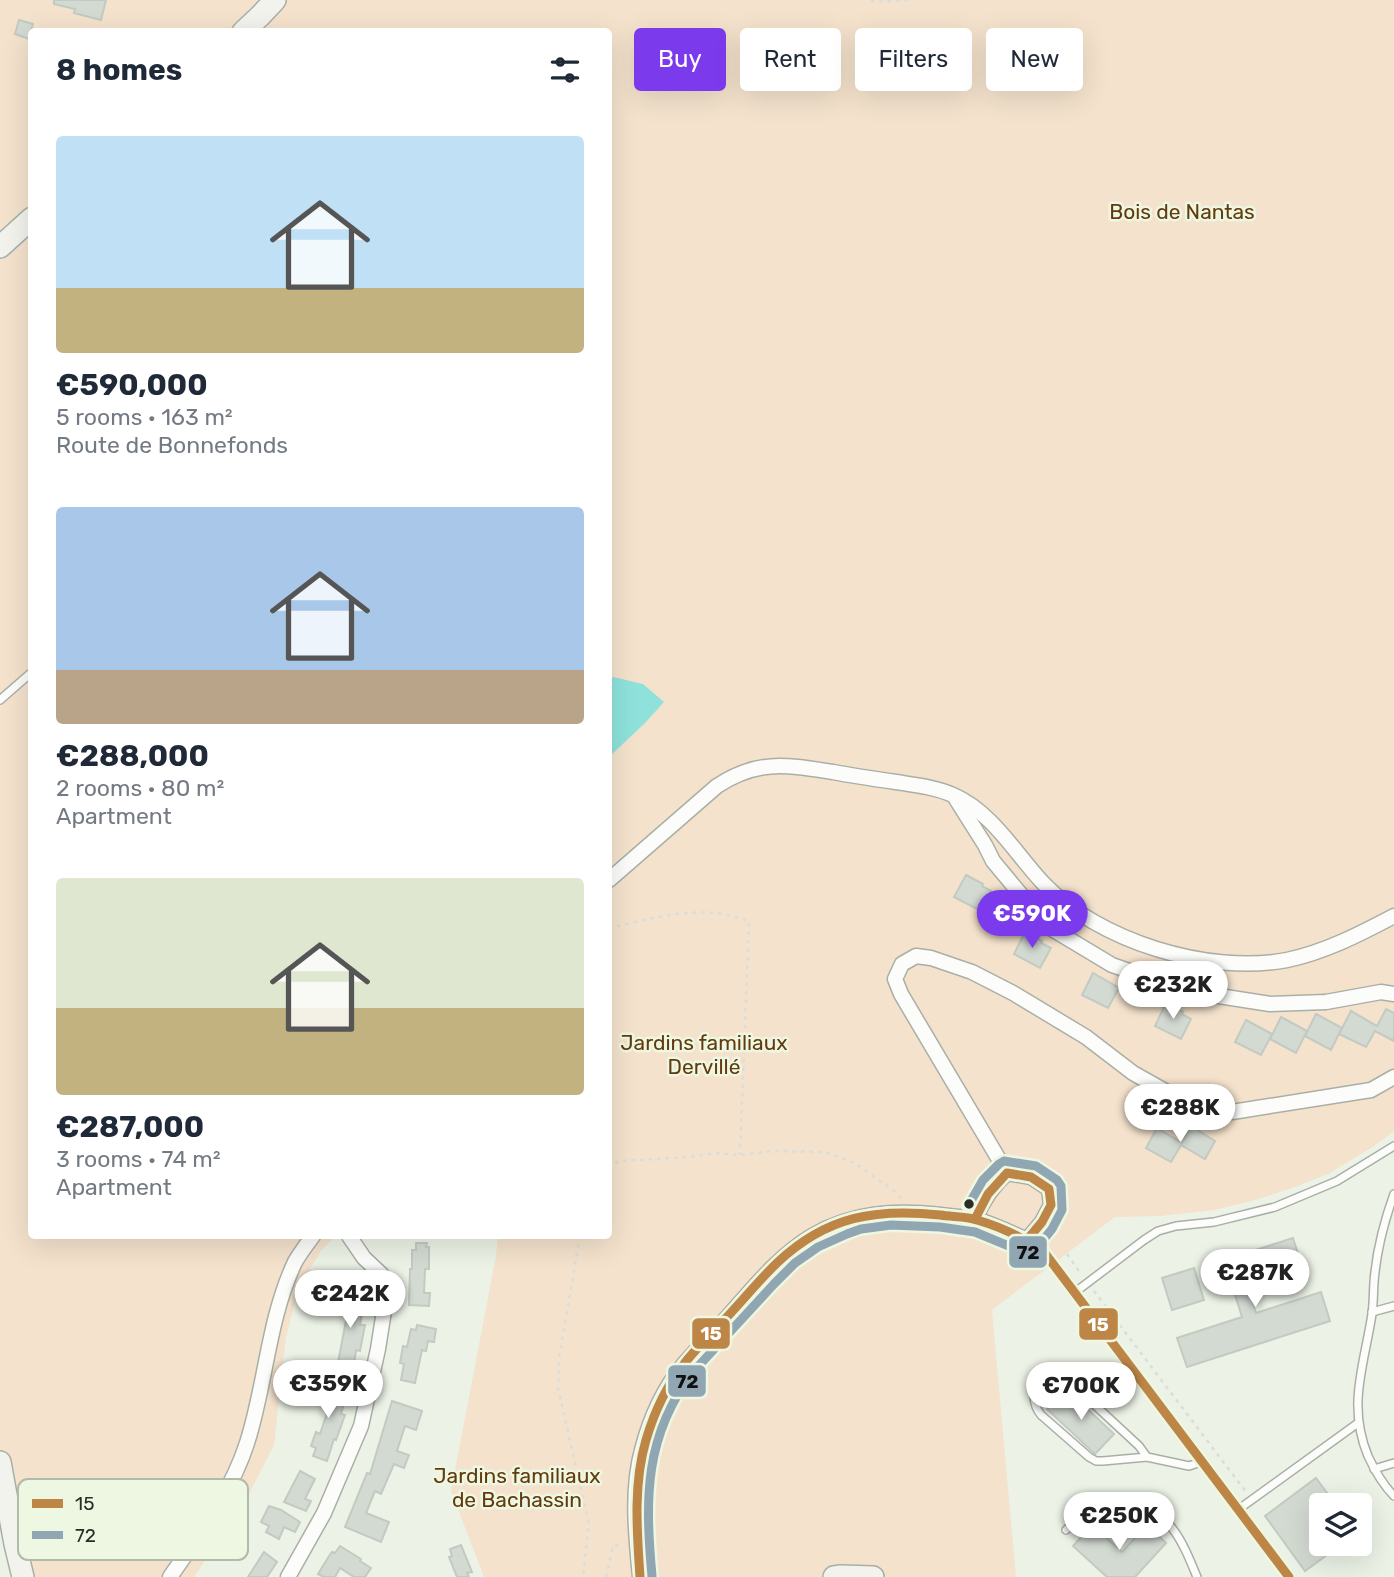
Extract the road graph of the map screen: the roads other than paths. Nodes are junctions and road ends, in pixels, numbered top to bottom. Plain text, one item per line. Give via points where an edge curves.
1 (275, 0) edge
2 (248, 28) edge
3 (28, 222) edge
4 (0, 247) edge
5 (28, 676) edge
6 (0, 700) edge
7 (953, 795) junction
8 (612, 877) edge
9 (1394, 916) edge
10 (1394, 994) edge
11 (1394, 1077) edge
12 (1394, 1146) edge
13 (1007, 1172) junction
14 (1394, 1194) edge
15 (975, 1219) junction
16 (311, 1239) edge
17 (351, 1239) edge
18 (1027, 1240) junction
19 (1074, 1293) junction
20 (1394, 1306) edge
21 (1372, 1312) junction
22 (1358, 1423) junction
23 (1147, 1457) junction
24 (0, 1462) edge
25 (1201, 1462) junction
26 (1394, 1464) edge
27 (1374, 1469) junction
28 (232, 1479) edge
29 (1394, 1496) edge
30 (1239, 1509) junction
31 (1066, 1530) dead end
32 (18, 1556) edge
33 (182, 1560) edge
34 (170, 1577) edge
35 (288, 1577) edge
36 (640, 1577) edge
37 (834, 1577) edge
38 (873, 1577) edge
39 (1197, 1577) edge
40 (1289, 1577) edge

1 - 2 street
3 - 4 street
5 - 6 lane
7 - 8 street via 793,766 750,769 717,786
7 - 9 street via 983,814 1043,883 1071,907 1108,929 1163,951 1235,963 1288,960 1352,938
7 - 10 street via 993,861 1047,926 1112,965 1186,991 1269,1004
11 - 13 street via 1371,1090 1233,1112 1181,1100 1013,993 972,972 916,956 902,964 895,979 901,994
12 - 19 lane via 1337,1181 1275,1207 1158,1231
13 - 15 street via 992,1186
13 - 18 street via 1031,1177 1049,1189 1051,1205
14 - 21 lane via 1379,1247
15 - 18 street
15 - 36 street via 911,1212 863,1216 835,1224 779,1261 683,1365 661,1401 637,1477
16 - 28 street via 285,1286 247,1444
17 - 35 street via 381,1274 387,1292 378,1349 361,1426 324,1513
18 - 19 lane via 1044,1252
19 - 25 lane
20 - 21 lane
21 - 22 lane via 1360,1375
22 - 27 lane
22 - 30 lane
23 - 23 lane via 1069,1381 1054,1376 1038,1384 1035,1407 1089,1457 1096,1461
23 - 25 lane via 1189,1466
24 - 32 street
25 - 30 lane
26 - 27 lane
27 - 29 lane
30 - 40 lane
31 - 39 lane via 1099,1507 1141,1505 1170,1526
33 - 34 street
37 - 38 street

